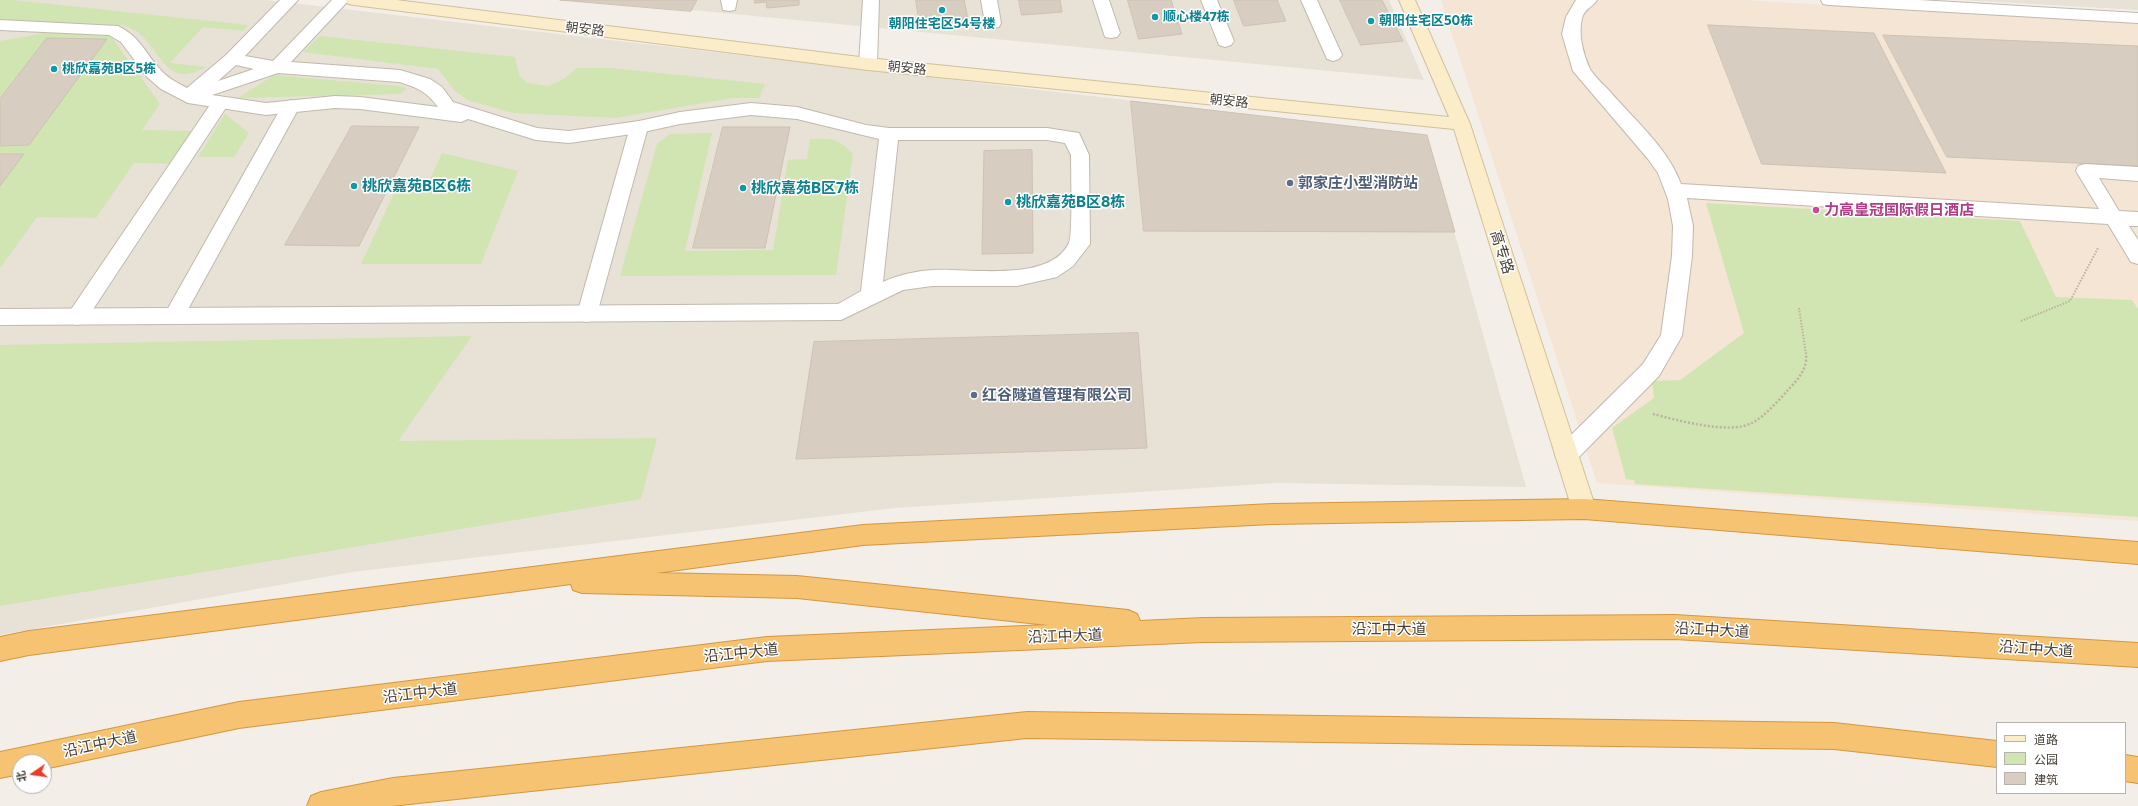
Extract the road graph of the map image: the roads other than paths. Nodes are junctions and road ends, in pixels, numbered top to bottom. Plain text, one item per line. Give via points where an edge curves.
1 (290, 0) edge
2 (341, 0) edge
3 (354, 0) edge
4 (871, 0) edge
5 (989, 0) edge
6 (1101, 0) edge
7 (1209, 0) edge
8 (1309, 0) edge
9 (1407, 0) edge
10 (1589, 0) edge
11 (1829, 0) edge
12 (2138, 18) edge
13 (993, 23) dead end
14 (0, 25) edge
15 (1111, 33) dead end
16 (1225, 41) dead end
17 (1333, 55) dead end
18 (232, 59) junction
19 (868, 64) junction
20 (277, 68) junction
21 (188, 97) junction
22 (220, 103) junction
23 (291, 106) junction
24 (492, 120) junction
25 (1461, 124) junction
26 (639, 127) junction
27 (889, 134) junction
28 (2138, 174) edge
29 (1675, 190) junction
30 (2113, 217) junction
31 (2138, 219) edge
32 (2138, 257) edge
33 (871, 295) junction
34 (587, 314) junction
35 (174, 316) junction
36 (0, 317) edge
37 (77, 317) junction
38 (1566, 455) junction
39 (1584, 509) junction
40 (2138, 553) edge
41 (511, 581) junction
42 (1203, 630) junction
43 (0, 649) edge
44 (2138, 655) edge
45 (1996, 754) edge
46 (0, 765) edge
47 (2126, 768) edge
48 (2138, 770) edge
49 (321, 806) edge

1 - 18 street
2 - 20 street
3 - 19 street, 朝安路
4 - 19 street
5 - 13 street
6 - 15 street
7 - 16 street
8 - 17 street
9 - 25 street, 高专路
10 - 29 street via 1582,3 1574,17 1571,34 1582,71 1655,154 1667,171
11 - 12 street
14 - 21 street via 112,30 127,38 153,73
18 - 20 street
18 - 21 street
19 - 25 street, 朝安路
20 - 21 street
20 - 24 street via 400,76 424,83 436,91 447,106
21 - 22 street
22 - 23 street via 266,109
22 - 37 street
23 - 24 street via 335,102 360,103
23 - 35 street
24 - 26 street via 536,134 569,137
25 - 38 street, 高专路
26 - 27 street via 680,118 751,109 797,113 866,131
26 - 34 street
27 - 33 street
27 - 33 street via 1048,134 1072,138 1080,155 1080,244 1066,261 1050,272 1017,278 925,279 900,283
28 - 30 street via 2085,171
29 - 30 street
29 - 38 street via 1683,226 1682,256 1670,336 1651,370
30 - 31 street
30 - 32 street
33 - 34 street via 841,312
34 - 35 street
35 - 37 street
36 - 37 street
38 - 39 street, 高专路
39 - 40 highway
39 - 41 highway via 1272,514 863,535
41 - 42 highway via 796,587
41 - 43 highway via 37,642
42 - 44 highway, 沿江中大道 via 1675,627
42 - 46 highway, 沿江中大道 via 767,649 239,715
45 - 49 highway via 1834,736 1027,726 393,792
47 - 48 highway

